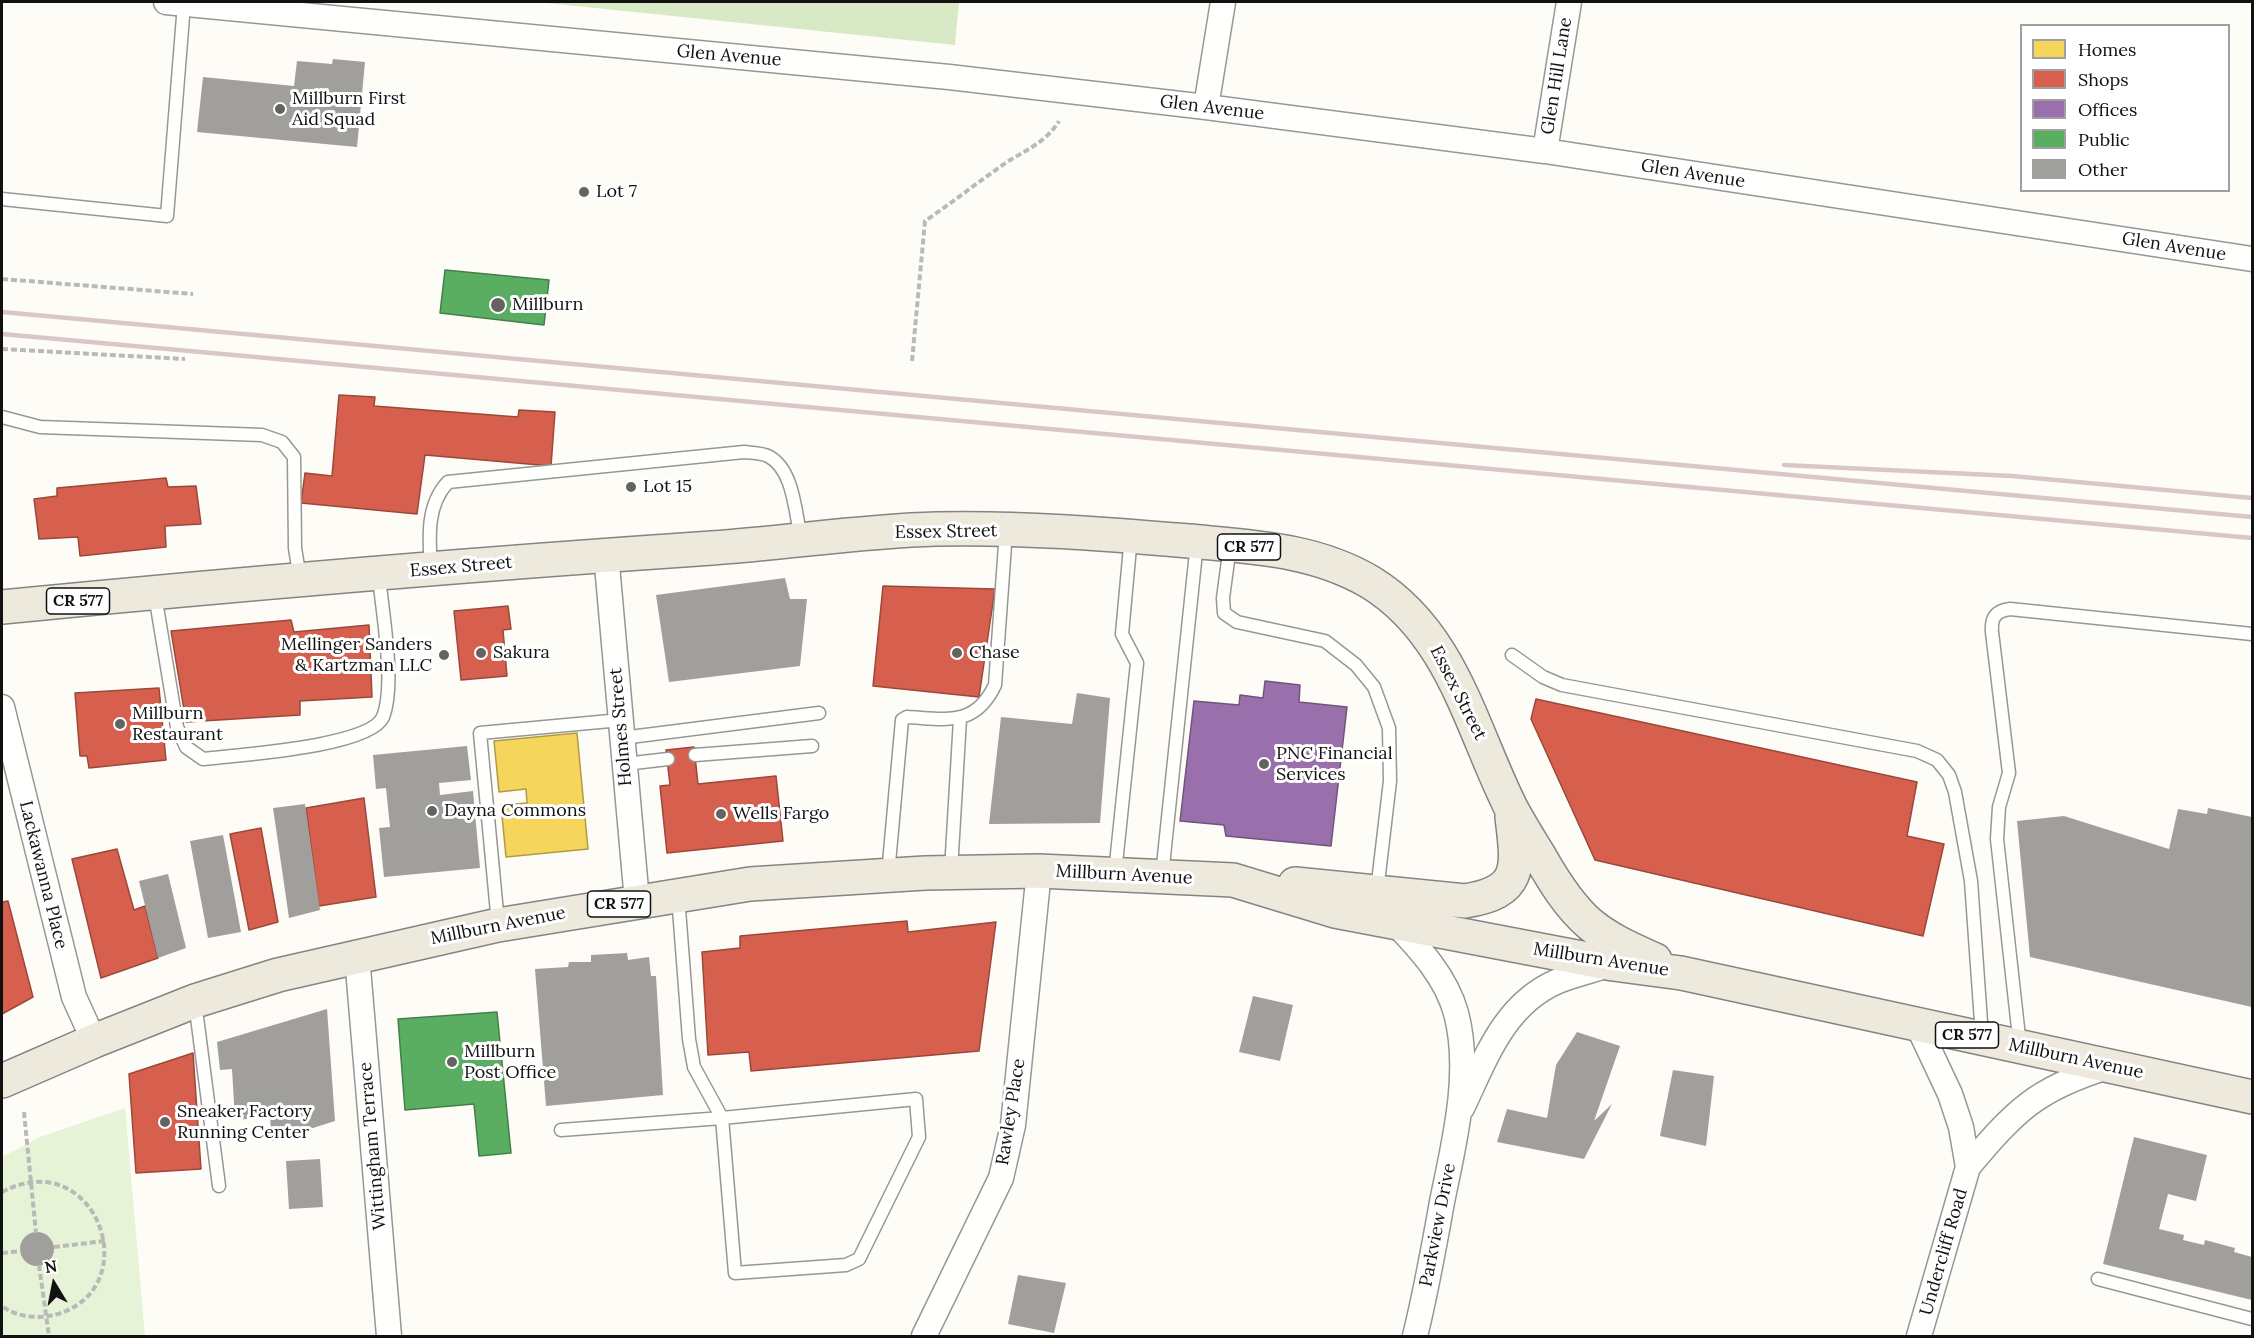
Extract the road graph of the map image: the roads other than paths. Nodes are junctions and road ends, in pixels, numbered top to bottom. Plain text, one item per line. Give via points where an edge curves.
1 (1223, 2) edge
2 (1569, 2) edge
3 (175, 3) edge
4 (1206, 107) junction
5 (1545, 151) junction
6 (2, 199) edge
7 (2253, 259) edge
8 (2, 417) edge
9 (1006, 531) junction
10 (1131, 536) junction
11 (801, 539) junction
12 (1197, 542) junction
13 (1230, 545) junction
14 (606, 554) junction
15 (431, 569) junction
16 (379, 574) junction
17 (300, 581) junction
18 (155, 594) junction
19 (2, 607) edge
20 (2253, 634) edge
21 (1512, 655) dead end
22 (2, 707) edge
23 (819, 713) dead end
24 (960, 719) junction
25 (622, 729) junction
26 (812, 746) dead end
27 (695, 755) dead end
28 (668, 759) dead end
29 (625, 764) junction
30 (1511, 808) junction
31 (1039, 871) junction
32 (951, 873) junction
33 (1115, 874) junction
34 (888, 876) junction
35 (1162, 876) junction
36 (1233, 880) junction
37 (1376, 891) junction
38 (678, 894) junction
39 (637, 901) junction
40 (1395, 923) junction
41 (498, 925) junction
42 (357, 956) junction
43 (1612, 964) junction
44 (1681, 973) junction
45 (195, 1001) junction
46 (1917, 1024) junction
47 (1982, 1038) junction
48 (94, 1041) junction
49 (2020, 1047) junction
50 (2107, 1067) junction
51 (2, 1081) edge
52 (2253, 1097) edge
53 (1460, 1113) junction
54 (722, 1118) junction
55 (561, 1130) dead end
56 (1968, 1167) junction
57 (219, 1186) dead end
58 (2098, 1280) dead end
59 (2253, 1319) edge
60 (389, 1336) edge
61 (924, 1336) edge
62 (1415, 1336) edge
63 (1919, 1336) edge

1 - 4 street
2 - 5 street, Glen Hill Lane
3 - 4 street, Glen Avenue via 949,77
3 - 6 lane via 167,216
4 - 5 street, Glen Avenue
5 - 7 street, Glen Avenue
8 - 17 lane via 40,427 262,435 282,442 294,457 295,548
9 - 10 main road, Essex Street / CR 577
9 - 11 main road, Essex Street / CR 577 via 938,529
9 - 24 lane via 995,685 987,703
10 - 12 main road, Essex Street / CR 577
10 - 33 lane via 1122,634 1137,663
11 - 14 main road, Essex Street / CR 577
11 - 15 lane via 781,466 767,455 744,452 448,482 438,492 432,515
12 - 13 main road, Essex Street / CR 577
12 - 35 lane
13 - 30 main road, Essex Street / CR 577 via 1283,549 1338,566 1376,585 1417,620 1450,670
13 - 37 lane via 1222,598 1224,613 1237,622 1324,641 1356,665 1374,687 1389,728 1390,781
14 - 15 main road, Essex Street / CR 577
14 - 25 street, Holmes Street
15 - 16 main road, Essex Street / CR 577
16 - 17 main road, Essex Street / CR 577
16 - 18 lane via 388,692 382,719 366,732 343,741 203,759 186,747 177,728
17 - 18 main road, Essex Street / CR 577
18 - 19 main road, Essex Street / CR 577
20 - 49 lane via 2010,609 1997,612 1994,617 1992,632 2009,773 1997,839
21 - 47 lane via 1562,685 1917,751 1937,760 1949,775 1955,792 1971,881
22 - 48 street, Lackawanna Place via 74,997
23 - 25 lane
24 - 32 lane
24 - 34 lane via 902,720
25 - 29 street, Holmes Street
25 - 41 lane via 480,733
26 - 27 lane
28 - 29 lane
29 - 39 street, Holmes Street
30 - 37 main road via 1517,858 1512,877 1491,897 1465,901
30 - 44 main road, Essex Street / CR 577 via 1548,872 1590,924 1613,940
31 - 32 main road, Millburn Avenue / CR 577
31 - 33 main road, Millburn Avenue / CR 577
31 - 61 street, Rawley Place via 1013,1125 1001,1178
32 - 34 main road, Millburn Avenue / CR 577
33 - 35 main road, Millburn Avenue / CR 577
34 - 38 main road, Millburn Avenue / CR 577 via 750,884
35 - 36 main road, Millburn Avenue / CR 577
36 - 37 main road
36 - 40 main road, Millburn Avenue / CR 577 via 1335,911
38 - 39 main road, Millburn Avenue / CR 577
38 - 54 lane via 694,1067
39 - 41 main road, Millburn Avenue / CR 577
40 - 43 main road, Millburn Avenue / CR 577
40 - 53 street, Parkview Drive via 1423,952 1442,980 1455,1012 1461,1046
41 - 42 main road, Millburn Avenue / CR 577
42 - 45 main road, Millburn Avenue / CR 577
42 - 60 street, Wittingham Terrace
43 - 44 main road, Millburn Avenue / CR 577
43 - 53 street, Parkview Drive via 1558,981 1510,1015
44 - 46 main road, Millburn Avenue / CR 577
45 - 48 main road, Millburn Avenue / CR 577
45 - 57 lane
46 - 47 main road, Millburn Avenue / CR 577
46 - 56 street, Undercliff Road via 1950,1094
47 - 49 main road, Millburn Avenue / CR 577
48 - 51 main road, Millburn Avenue / CR 577
49 - 50 main road, Millburn Avenue / CR 577
50 - 52 main road, Millburn Avenue / CR 577
50 - 56 street, Undercliff Road via 2045,1091 2003,1125
53 - 62 street, Parkview Drive
54 - 54 lane via 735,1273 846,1265 859,1259 919,1137 916,1099
54 - 55 lane
56 - 63 street, Undercliff Road
58 - 59 lane

